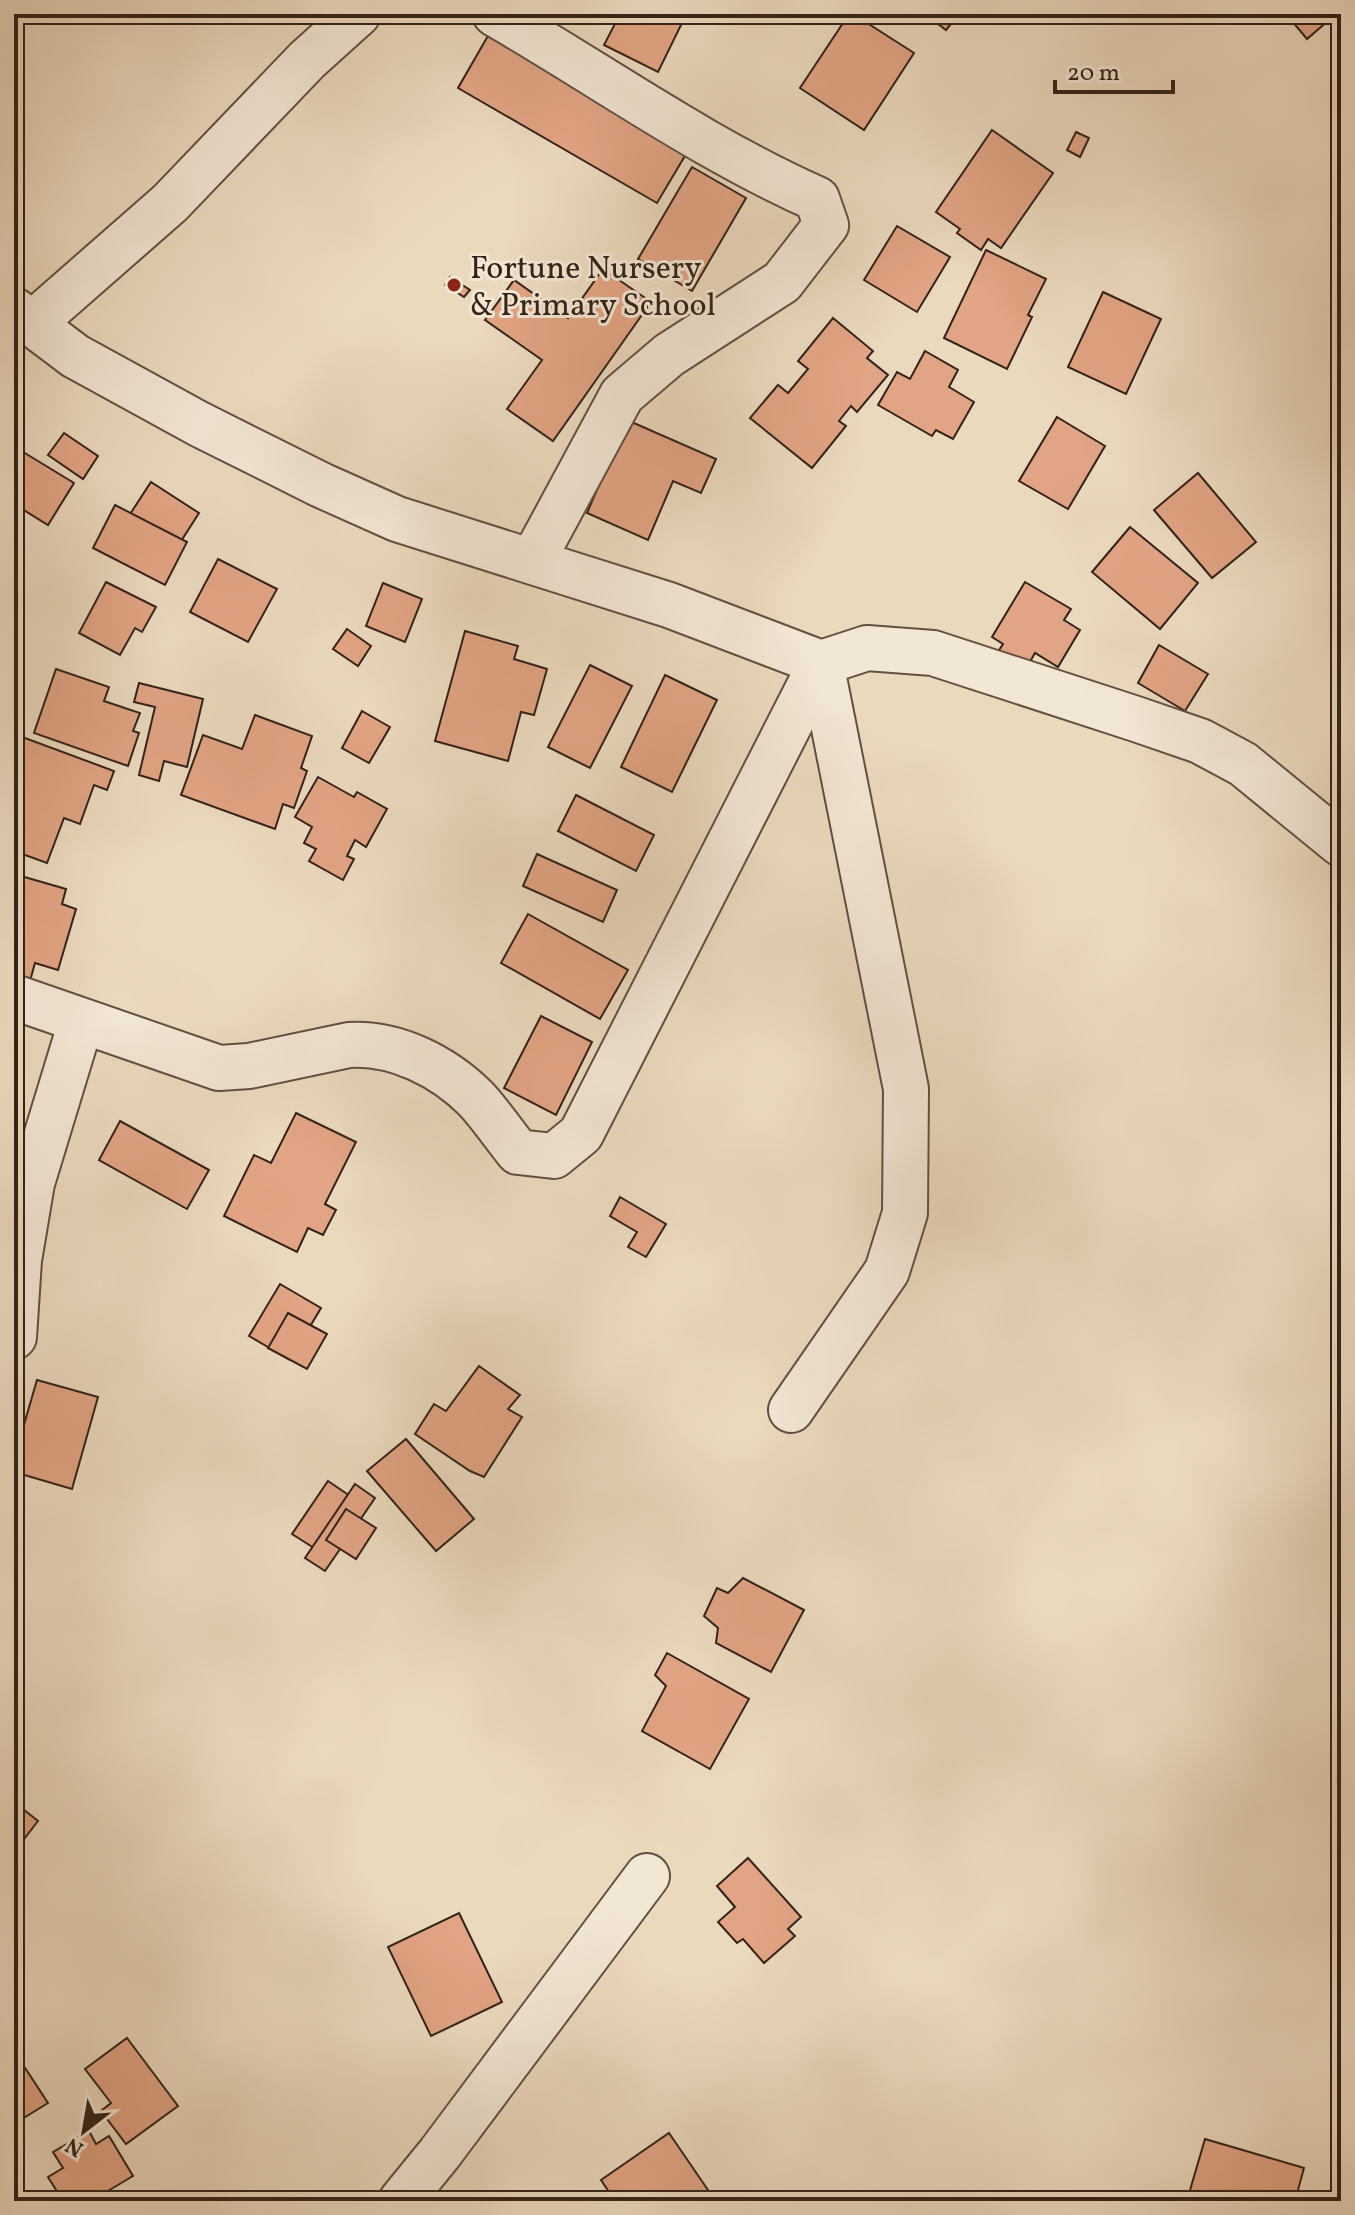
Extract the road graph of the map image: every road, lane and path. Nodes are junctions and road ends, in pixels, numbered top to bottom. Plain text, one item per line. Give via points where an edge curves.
1 (358, 14) edge
2 (495, 14) edge
3 (23, 317) edge
4 (533, 560) junction
5 (821, 663) junction
6 (1341, 844) edge
7 (14, 997) edge
8 (81, 1022) junction
9 (14, 1337) edge
10 (791, 1410) dead end
11 (647, 1876) dead end
12 (401, 2201) edge

1 - 3 street via 170,203
2 - 4 street via 710,144 817,199 826,225 782,282 669,355 622,395
3 - 4 street via 75,356 321,485 397,519
4 - 5 street
5 - 6 street via 867,648 933,653 1149,723 1243,764
5 - 8 street via 581,1134 554,1156 518,1152 475,1098 431,1064 385,1047 349,1045 219,1068
5 - 10 street via 906,1089 905,1213 887,1271
7 - 8 street
8 - 9 street via 32,1183
11 - 12 street

